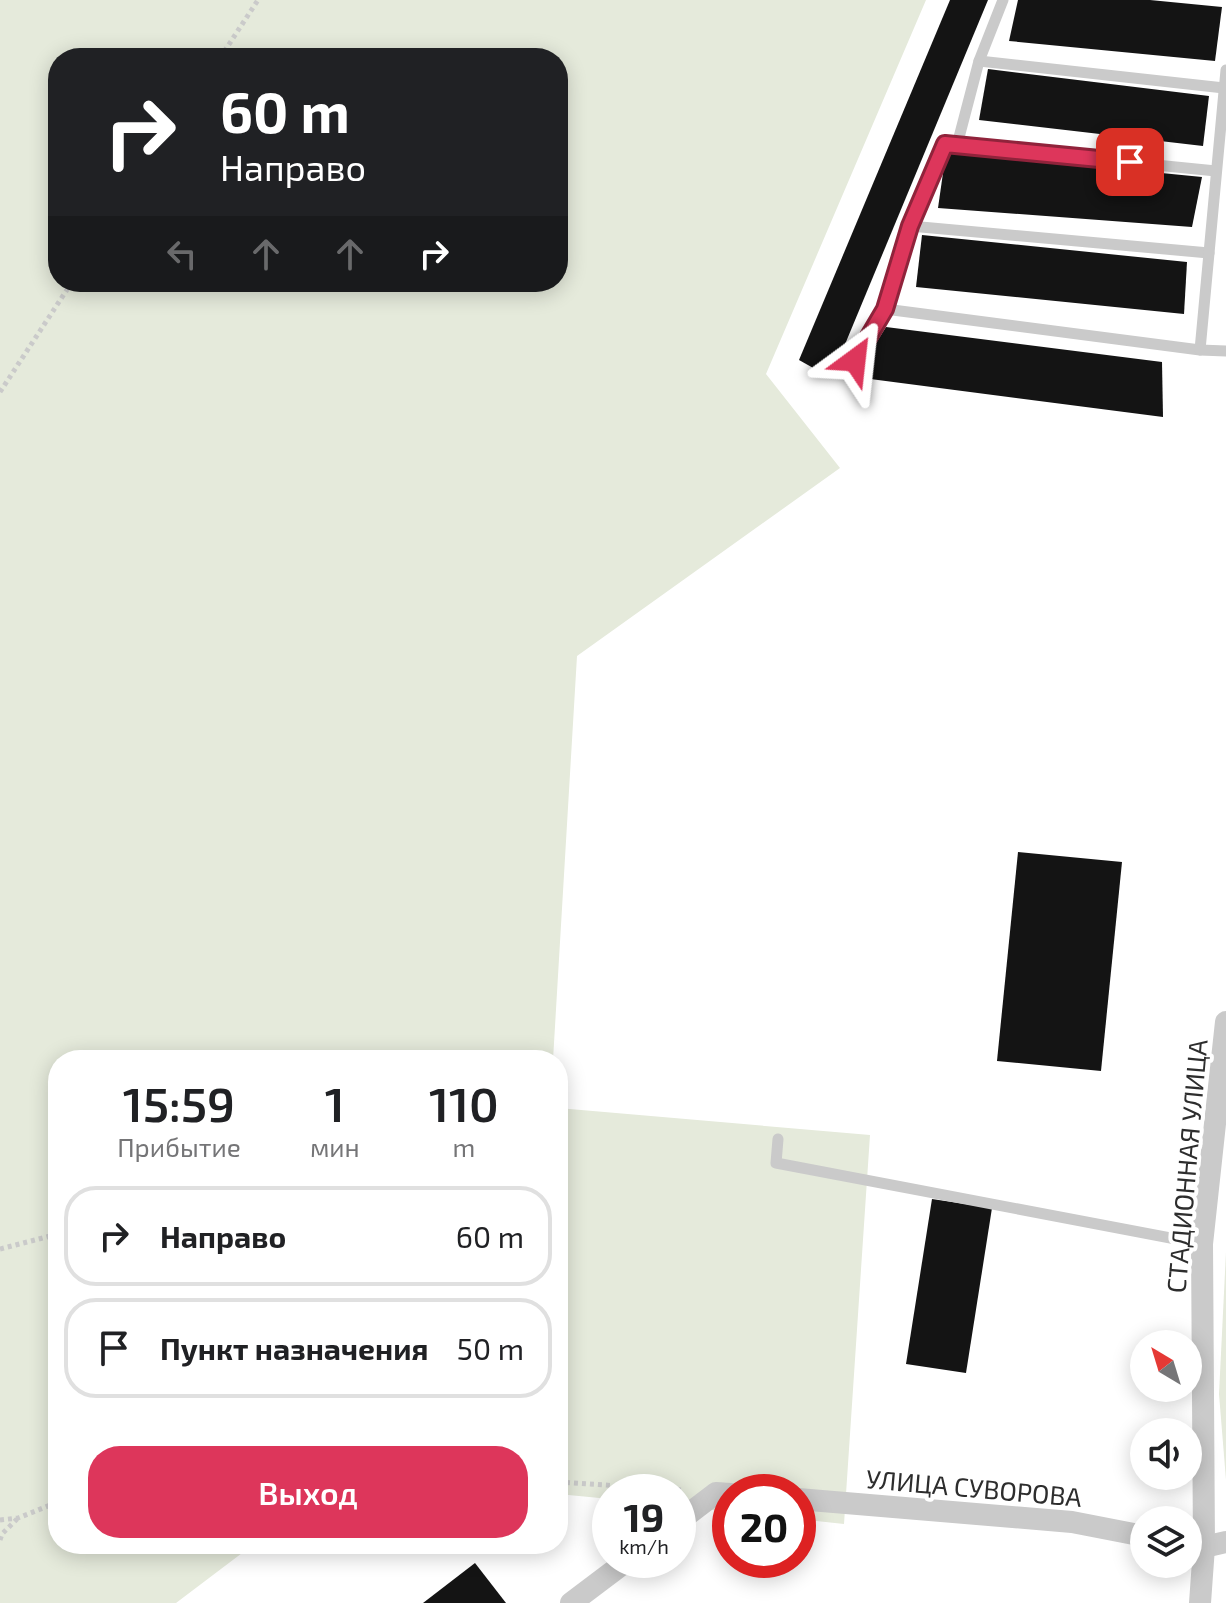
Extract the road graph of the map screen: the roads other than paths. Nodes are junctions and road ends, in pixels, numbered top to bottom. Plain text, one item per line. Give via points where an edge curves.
1 (1003, 0) edge
2 (979, 61) junction
3 (1226, 70) edge
4 (1224, 88) junction
5 (957, 145) junction
6 (1216, 171) junction
7 (910, 226) junction
8 (1209, 253) junction
9 (885, 309) junction
10 (1200, 350) junction
11 (1226, 351) edge
12 (855, 360) dead end
13 (1226, 1022) edge
14 (778, 1139) dead end
15 (1202, 1244) junction
16 (816, 1501) edge
17 (1130, 1533) edge
18 (1206, 1544) edge
19 (604, 1578) edge
20 (571, 1603) edge
21 (1200, 1603) edge

1 - 2 lane
2 - 4 lane
2 - 5 lane
3 - 4 lane
4 - 6 lane
5 - 6 lane
5 - 7 lane via 945,144
6 - 8 lane
7 - 8 lane
7 - 9 lane
8 - 10 lane
9 - 10 lane
9 - 12 lane
10 - 11 lane
13 - 15 street, СТАДИОННАЯ УЛИЦА
14 - 15 lane via 776,1163
15 - 18 street, СТАДИОННАЯ УЛИЦА
16 - 17 street, УЛИЦА СУВОРОВА via 1072,1522
18 - 21 street, СТАДИОННАЯ УЛИЦА
19 - 20 street

